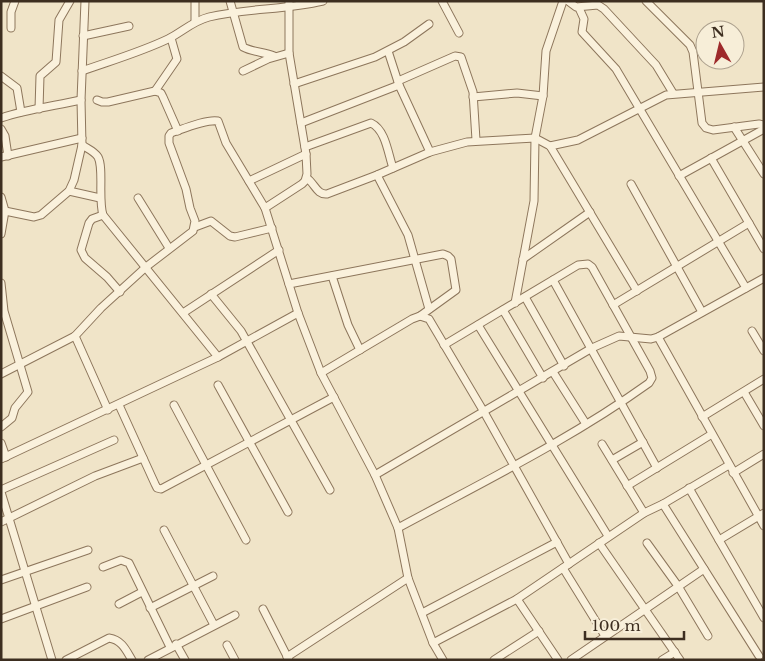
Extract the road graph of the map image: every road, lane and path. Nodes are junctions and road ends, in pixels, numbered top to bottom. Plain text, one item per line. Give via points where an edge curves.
1 (15, 1) edge
2 (70, 1) edge
3 (195, 1) edge
4 (230, 1) edge
5 (323, 1) edge
6 (442, 1) edge
7 (563, 1) edge
8 (568, 1) edge
9 (646, 1) edge
10 (84, 2) edge
11 (288, 5) edge
12 (579, 8) junction
13 (234, 13) junction
14 (195, 22) junction
15 (429, 24) dead end
16 (129, 26) dead end
17 (11, 28) dead end
18 (459, 33) dead end
19 (83, 36) junction
20 (171, 38) junction
21 (388, 51) junction
22 (289, 53) junction
23 (274, 56) junction
24 (82, 71) junction
25 (243, 71) dead end
26 (1, 76) edge
27 (399, 83) junction
28 (294, 84) junction
29 (764, 87) edge
30 (156, 91) junction
31 (697, 91) junction
32 (673, 93) junction
33 (543, 96) junction
34 (473, 97) junction
35 (81, 100) junction
36 (97, 100) dead end
37 (39, 109) junction
38 (639, 110) junction
39 (21, 112) junction
40 (1, 118) edge
41 (301, 123) junction
42 (764, 125) edge
43 (734, 127) junction
44 (1, 129) edge
45 (764, 129) edge
46 (178, 131) junction
47 (535, 138) junction
48 (476, 140) junction
49 (742, 141) junction
50 (82, 142) junction
51 (550, 146) junction
52 (305, 151) junction
53 (430, 152) junction
54 (5, 156) edge
55 (711, 158) junction
56 (393, 168) junction
57 (764, 174) edge
58 (377, 175) junction
59 (679, 176) junction
60 (307, 178) junction
61 (249, 181) junction
62 (631, 184) dead end
63 (69, 191) junction
64 (1, 197) edge
65 (100, 198) junction
66 (138, 198) dead end
67 (265, 208) junction
68 (5, 211) junction
69 (590, 212) junction
70 (103, 215) junction
71 (749, 223) junction
72 (195, 227) junction
73 (272, 228) junction
74 (1, 234) edge
75 (718, 242) junction
76 (169, 248) junction
77 (764, 249) edge
78 (279, 250) junction
79 (523, 259) junction
80 (414, 260) junction
81 (146, 267) junction
82 (677, 267) junction
83 (332, 276) junction
84 (764, 278) edge
85 (553, 280) junction
86 (1, 284) edge
87 (289, 284) junction
88 (746, 288) junction
89 (637, 291) junction
90 (120, 292) junction
91 (211, 294) junction
92 (525, 296) junction
93 (515, 303) junction
94 (613, 305) junction
95 (429, 309) junction
96 (503, 310) junction
97 (702, 312) junction
98 (183, 313) junction
99 (298, 313) junction
100 (420, 316) junction
101 (478, 325) junction
102 (752, 331) dead end
103 (75, 336) junction
104 (630, 337) junction
105 (658, 337) junction
106 (247, 341) junction
107 (444, 345) junction
108 (592, 348) junction
109 (360, 350) junction
110 (764, 351) edge
111 (218, 357) junction
112 (19, 366) junction
113 (564, 366) junction
114 (553, 372) junction
115 (321, 373) junction
116 (1, 374) edge
117 (543, 378) junction
118 (764, 379) edge
119 (218, 385) dead end
120 (518, 392) junction
121 (744, 392) junction
122 (334, 397) junction
123 (622, 403) junction
124 (119, 405) junction
125 (174, 406) dead end
126 (108, 410) junction
127 (484, 412) junction
128 (702, 417) junction
129 (291, 420) junction
130 (586, 424) junction
131 (764, 426) edge
132 (1, 427) edge
133 (712, 434) junction
134 (114, 440) dead end
135 (1, 442) edge
136 (249, 442) junction
137 (643, 442) junction
138 (552, 444) junction
139 (602, 444) dead end
140 (764, 454) edge
141 (4, 458) edge
142 (143, 458) junction
143 (612, 460) junction
144 (206, 465) junction
145 (729, 465) junction
146 (515, 466) junction
147 (657, 468) junction
148 (733, 473) junction
149 (375, 474) junction
150 (627, 486) junction
151 (688, 488) junction
152 (330, 490) dead end
153 (1, 491) edge
154 (663, 504) junction
155 (288, 512) dead end
156 (644, 513) junction
157 (761, 515) edge
158 (10, 518) junction
159 (1, 522) edge
160 (764, 526) edge
161 (398, 528) junction
162 (164, 530) dead end
163 (608, 536) junction
164 (246, 540) dead end
165 (718, 540) junction
166 (557, 542) junction
167 (599, 543) junction
168 (647, 544) dead end
169 (88, 550) dead end
170 (566, 566) junction
171 (104, 567) dead end
172 (704, 569) junction
173 (26, 572) junction
174 (212, 576) dead end
175 (408, 578) junction
176 (1, 580) edge
177 (192, 586) junction
178 (678, 586) junction
179 (87, 587) dead end
180 (142, 592) junction
181 (517, 599) junction
182 (119, 604) dead end
183 (36, 607) junction
184 (150, 608) junction
185 (263, 609) dead end
186 (645, 609) junction
187 (422, 613) junction
188 (235, 615) dead end
189 (764, 618) edge
190 (1, 619) edge
191 (214, 626) junction
192 (539, 631) junction
193 (605, 636) junction
194 (708, 636) dead end
195 (433, 643) junction
196 (173, 646) junction
197 (227, 646) dead end
198 (674, 652) junction
199 (759, 656) edge
200 (76, 658) edge
201 (288, 658) edge
202 (498, 659) edge
203 (52, 660) edge
204 (66, 660) edge
205 (132, 660) edge
206 (148, 660) edge
207 (185, 660) edge
208 (235, 660) edge
209 (443, 660) edge
210 (558, 660) edge
211 (571, 660) edge
212 (662, 660) edge
213 (680, 660) edge

1 - 17 street
2 - 37 street via 59,20 56,62 40,76
3 - 14 street
4 - 13 street
5 - 11 street
6 - 18 street
7 - 33 street via 546,51
8 - 12 street
9 - 31 street via 690,45
10 - 19 street
11 - 13 street
11 - 22 street
12 - 32 street via 598,5 604,9 656,65
12 - 38 street via 584,19 582,32 613,64
13 - 14 street
13 - 23 street via 243,47
14 - 20 street
15 - 21 street
16 - 19 street
19 - 24 street
20 - 24 street
20 - 30 street via 177,59
21 - 27 street
21 - 28 street
22 - 23 street
22 - 28 street
23 - 25 street
24 - 35 street
26 - 39 street via 17,88
27 - 34 street via 459,56
27 - 41 street
27 - 53 street
28 - 41 street
29 - 31 street
30 - 36 street via 108,102
30 - 46 street via 163,97
31 - 32 street
31 - 43 street via 702,123 706,128
32 - 38 street
33 - 34 street via 517,93
33 - 47 street
34 - 48 street
35 - 37 street
35 - 50 street
37 - 39 street
38 - 51 street via 578,140
38 - 59 street
39 - 40 street
41 - 52 street
42 - 43 street
43 - 49 street
44 - 54 street via 5,136
45 - 49 street
46 - 61 street via 218,121 226,142
46 - 72 street via 171,133 168,143 184,182
47 - 48 street
47 - 51 street
47 - 79 street via 534,201
48 - 53 street
49 - 55 street
49 - 57 street
50 - 54 street
50 - 63 street
50 - 65 street via 94,152 100,163
51 - 69 street
52 - 56 street via 371,123 381,131
52 - 60 street
52 - 61 street
53 - 56 street
55 - 59 street
55 - 71 street
56 - 58 street
58 - 60 street via 322,195
58 - 80 street via 405,229
59 - 75 street
60 - 67 street
61 - 67 street
62 - 82 street
63 - 65 street
63 - 68 street via 41,215 34,217
64 - 68 street
65 - 70 street
66 - 76 street
67 - 73 street
68 - 74 street
69 - 79 street
69 - 89 street
70 - 81 street
70 - 90 street via 89,223 81,250 85,258
71 - 75 street
71 - 77 street
72 - 73 street via 211,222 235,237
72 - 76 street via 187,237
73 - 78 street
75 - 82 street
75 - 88 street
76 - 81 street
78 - 87 street
78 - 91 street
79 - 93 street
80 - 83 street
80 - 95 street
80 - 95 street via 442,254 451,259 456,290
81 - 90 street
81 - 98 street
82 - 89 street
82 - 97 street
83 - 87 street
83 - 109 street
84 - 88 street
85 - 92 street
85 - 94 street via 578,265 588,264
85 - 108 street
86 - 112 street via 4,311
87 - 99 street
88 - 97 street
89 - 94 street
90 - 103 street
91 - 98 street
91 - 106 street
92 - 93 street
92 - 113 street
93 - 96 street
94 - 104 street
95 - 100 street
96 - 101 street
96 - 117 street
97 - 105 street
98 - 111 street
99 - 106 street
99 - 115 street
100 - 107 street via 429,319
100 - 109 street
101 - 107 street
101 - 120 street
102 - 110 street
103 - 112 street
103 - 126 street
104 - 105 street
104 - 108 street via 619,336
104 - 123 street via 652,378
105 - 128 street
106 - 111 street
106 - 129 street
107 - 127 street
108 - 113 street
108 - 123 street
109 - 115 street
111 - 124 street
112 - 116 street
112 - 132 street via 28,392 15,408 12,418
113 - 114 street
114 - 117 street
114 - 130 street
115 - 122 street
117 - 120 street
118 - 121 street
119 - 136 street
120 - 127 street
120 - 138 street
121 - 128 street
121 - 131 street
122 - 129 street
122 - 149 street
123 - 130 street
123 - 137 street
124 - 126 street
124 - 142 street
125 - 144 street
126 - 141 street
127 - 146 street
127 - 149 street
128 - 133 street
129 - 136 street
129 - 152 street
130 - 138 street
133 - 145 street
133 - 147 street
134 - 153 street
135 - 141 street
136 - 144 street
136 - 155 street
137 - 143 street
137 - 147 street
138 - 146 street
138 - 163 street
139 - 143 street
140 - 148 street
142 - 144 street via 157,488 161,489
142 - 158 street via 96,476
143 - 150 street
144 - 164 street
145 - 148 street
145 - 151 street
146 - 161 street
146 - 166 street
147 - 150 street
148 - 157 street
149 - 161 street
150 - 156 street
151 - 154 street
151 - 165 street
153 - 158 street
154 - 156 street
154 - 172 street
156 - 163 street
157 - 160 street
157 - 165 street
158 - 159 street
158 - 173 street
161 - 175 street
162 - 177 street
163 - 167 street
165 - 189 street
166 - 170 street
166 - 187 street
167 - 170 street
167 - 186 street
168 - 178 street
169 - 173 street
170 - 181 street
170 - 193 street
171 - 180 street via 121,560 129,563
172 - 178 street
172 - 199 street
173 - 176 street
173 - 183 street
174 - 177 street
175 - 187 street
175 - 201 street
177 - 184 street
177 - 191 street
178 - 186 street
178 - 194 street
179 - 183 street
180 - 182 street
180 - 184 street
181 - 192 street
181 - 195 street
183 - 190 street
183 - 203 street
184 - 196 street
185 - 201 street
186 - 193 street
186 - 198 street
187 - 195 street
188 - 191 street
191 - 196 street
192 - 202 street
192 - 210 street
193 - 211 street
195 - 209 street
196 - 206 street
196 - 207 street
197 - 208 street
198 - 212 street
198 - 213 street
200 - 204 street
200 - 205 street via 109,638 121,643

